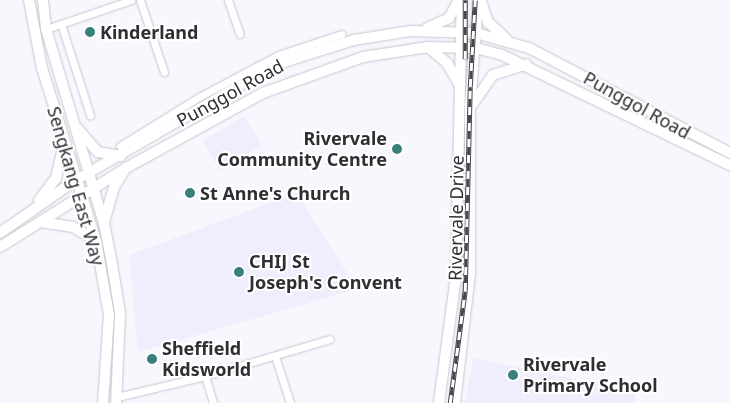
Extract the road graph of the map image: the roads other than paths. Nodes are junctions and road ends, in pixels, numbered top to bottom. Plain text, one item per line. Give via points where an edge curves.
1 (29, 0) edge
2 (43, 0) edge
3 (131, 0) edge
4 (140, 0) edge
5 (228, 0) edge
6 (461, 0) edge
7 (480, 0) edge
8 (60, 24) junction
9 (46, 29) junction
10 (411, 30) junction
11 (461, 32) junction
12 (476, 33) junction
13 (240, 34) dead end
14 (342, 34) dead end
15 (509, 41) junction
16 (334, 42) junction
17 (428, 47) junction
18 (462, 48) junction
19 (476, 48) junction
20 (526, 64) junction
21 (164, 72) dead end
22 (461, 88) junction
23 (470, 107) junction
24 (90, 115) dead end
25 (74, 123) junction
26 (64, 140) junction
27 (121, 151) junction
28 (730, 153) edge
29 (730, 165) edge
30 (126, 168) junction
31 (88, 174) junction
32 (76, 180) junction
33 (93, 189) junction
34 (82, 197) junction
35 (32, 209) junction
36 (41, 222) junction
37 (104, 223) junction
38 (0, 233) edge
39 (96, 241) junction
40 (0, 247) edge
41 (330, 339) dead end
42 (275, 356) junction
43 (205, 376) junction
44 (117, 400) edge
45 (103, 403) edge
46 (213, 403) edge
47 (290, 403) edge
48 (439, 403) edge
49 (455, 403) edge

1 - 26 main road, Sengkang East Way via 42,68
2 - 9 main road, Sengkang East Way
3 - 8 street
4 - 21 street
5 - 13 street
6 - 10 main road via 449,18
6 - 11 main road, Rivervale Drive
7 - 12 main road, Rivervale Drive
7 - 15 main road via 488,22
8 - 9 street
8 - 24 street
9 - 25 main road, Sengkang East Way
10 - 11 main road, Punggol Road
10 - 16 main road, Punggol Road
11 - 12 main road, Punggol Road
11 - 18 main road, Rivervale Drive
12 - 15 main road, Punggol Road
12 - 19 main road, Rivervale Drive
14 - 16 street
15 - 28 main road, Punggol Road via 635,102 710,146
16 - 27 main road, Punggol Road via 280,59 202,101
17 - 18 main road, Punggol Road
17 - 22 main road via 446,63
17 - 30 main road, Punggol Road via 363,57 288,82
18 - 19 main road, Punggol Road
18 - 22 main road, Rivervale Drive
19 - 20 main road, Punggol Road
19 - 23 main road, Rivervale Drive
20 - 23 main road via 487,80
20 - 29 main road, Punggol Road
22 - 48 main road, Rivervale Drive via 456,275
23 - 49 main road, Rivervale Drive via 470,274
25 - 27 main road via 98,152
25 - 31 main road, Sengkang East Way
26 - 32 main road, Sengkang East Way
26 - 35 main road via 56,178
27 - 31 main road, Punggol Road
30 - 33 main road, Punggol Road
30 - 37 main road via 114,187
31 - 32 main road, Punggol Road
31 - 33 main road, Sengkang East Way
32 - 34 main road, Sengkang East Way
32 - 35 main road, Punggol Road
33 - 34 main road, Punggol Road
33 - 37 main road, Sengkang East Way
34 - 36 main road, Punggol Road
34 - 39 main road, Sengkang East Way
35 - 38 main road, Punggol Road
36 - 39 main road via 73,227
36 - 40 main road, Punggol Road
37 - 44 main road, Sengkang East Way via 120,314
39 - 45 main road, Sengkang East Way via 109,315
41 - 42 street
42 - 43 street
42 - 47 street
43 - 44 street
43 - 46 street

